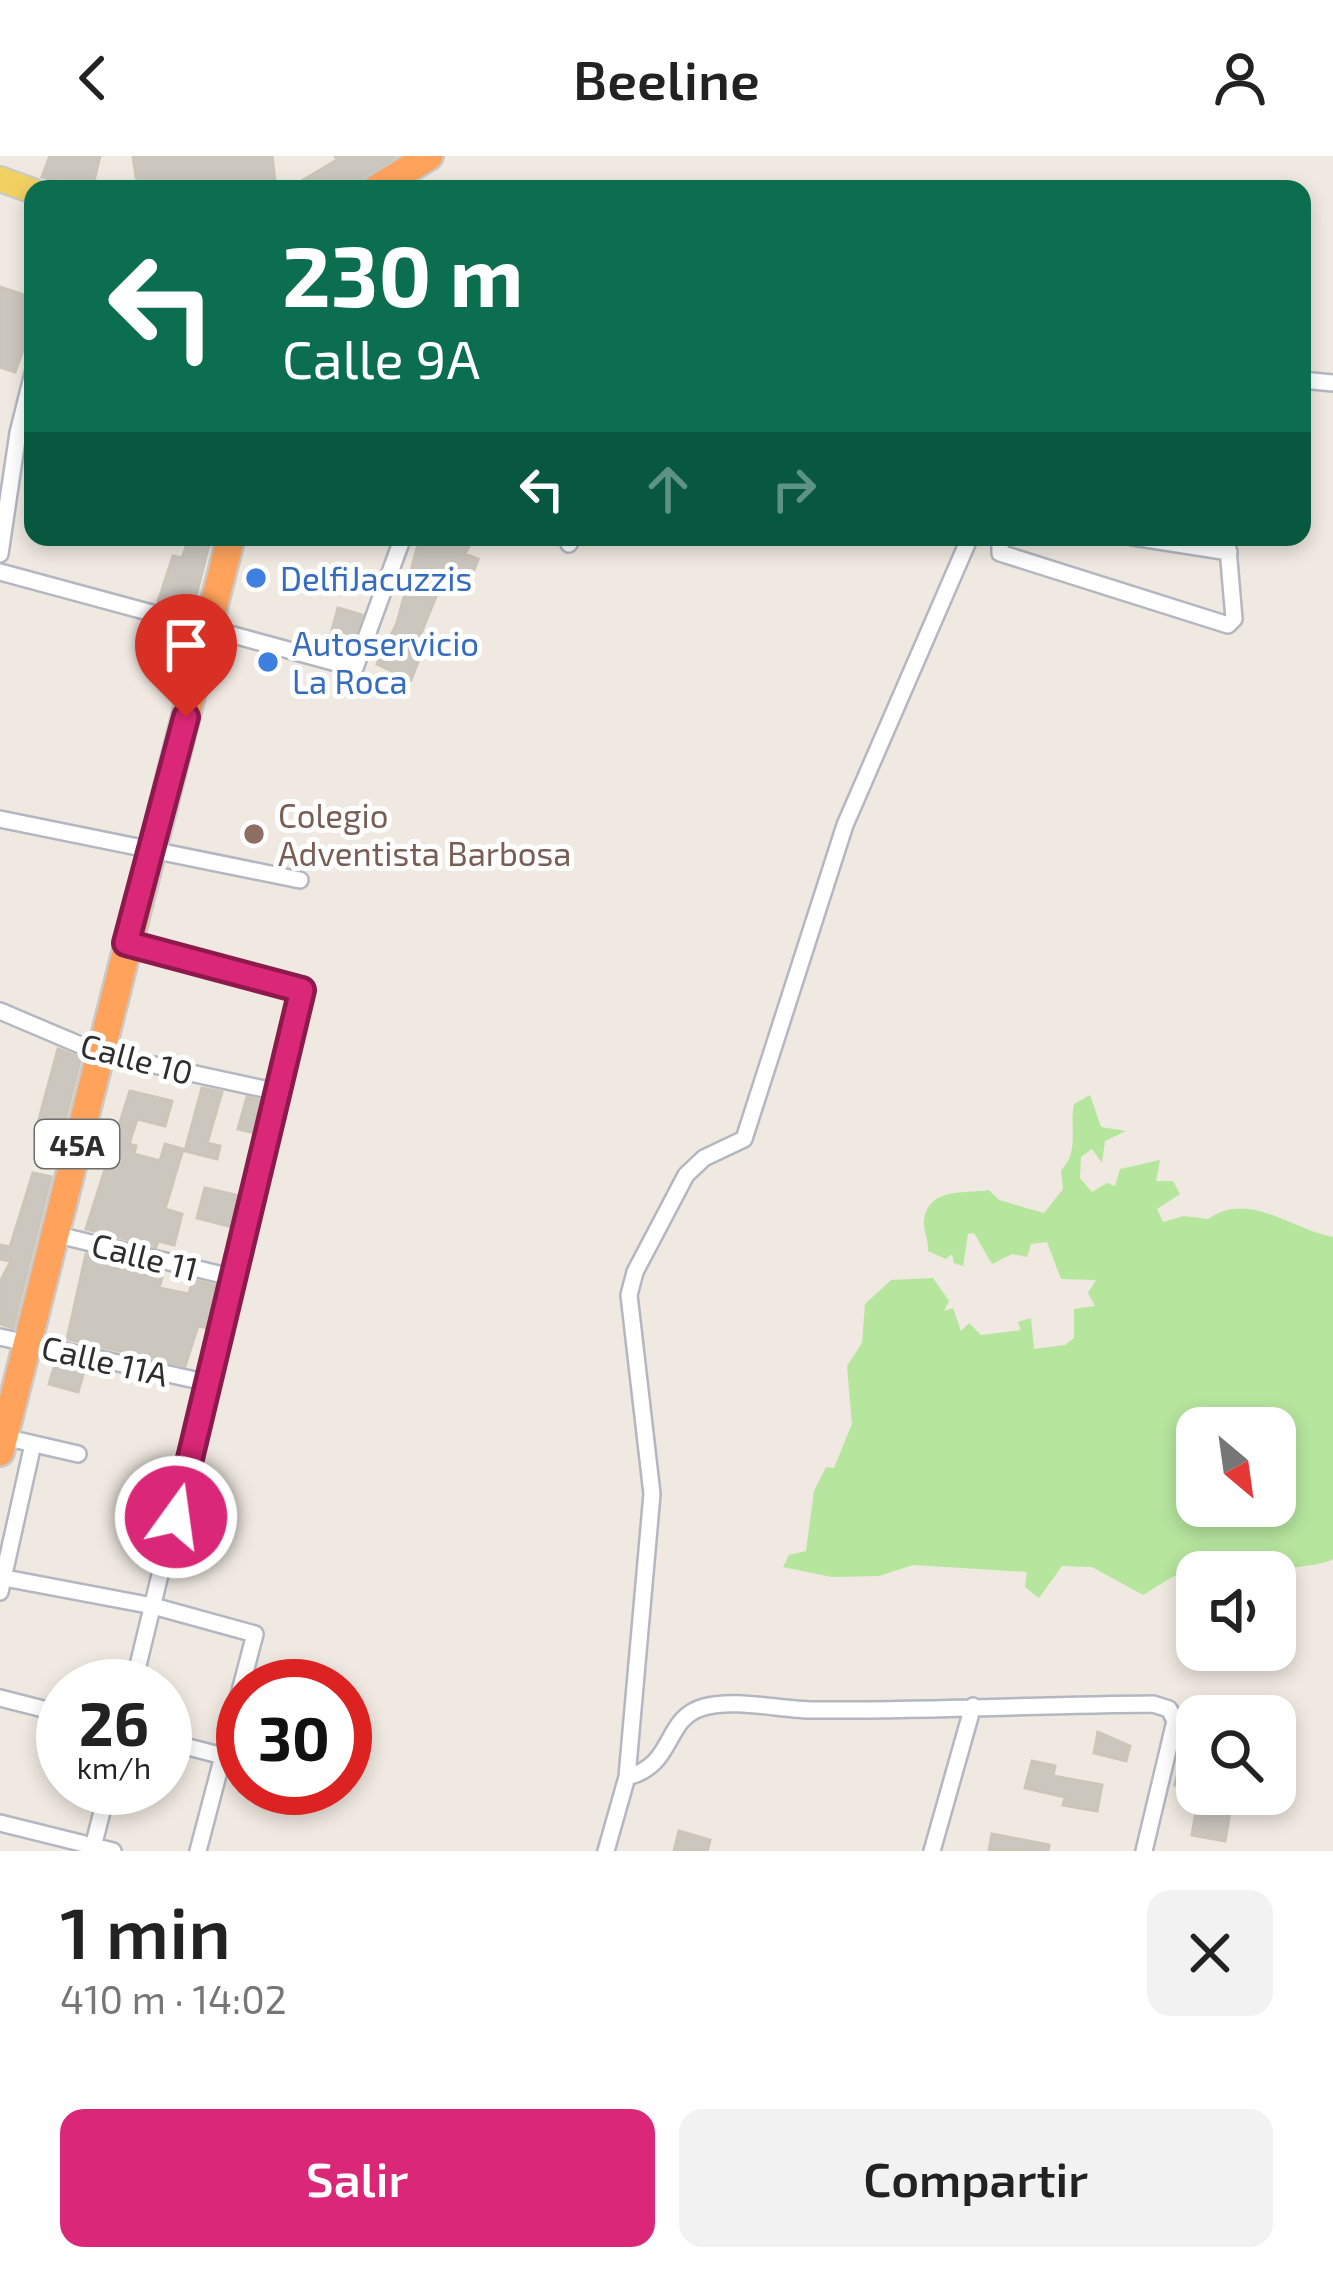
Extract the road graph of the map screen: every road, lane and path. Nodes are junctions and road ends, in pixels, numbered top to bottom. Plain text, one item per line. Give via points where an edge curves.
1 (429, 156) edge
2 (390, 180) edge
3 (24, 407) edge
4 (24, 408) edge
5 (22, 414) junction
6 (7, 449) edge
7 (229, 546) edge
8 (400, 546) edge
9 (966, 546) edge
10 (1000, 546) edge
11 (1228, 546) edge
12 (0, 554) edge
13 (0, 572) edge
14 (208, 631) junction
15 (0, 819) edge
16 (153, 847) junction
17 (300, 880) dead end
18 (126, 943) junction
19 (0, 1011) edge
20 (99, 1053) junction
21 (278, 1092) junction
22 (54, 1234) junction
23 (235, 1278) junction
24 (14, 1340) edge
25 (209, 1383) junction
26 (2, 1444) edge
27 (33, 1444) junction
28 (79, 1454) dead end
29 (1, 1582) edge
30 (153, 1606) junction
31 (140, 1659) edge
32 (248, 1659) edge
33 (0, 1698) edge
34 (973, 1706) junction
35 (36, 1707) edge
36 (627, 1777) junction
37 (216, 1783) edge
38 (101, 1815) edge
39 (0, 1822) edge
40 (93, 1849) edge
41 (113, 1851) edge
42 (198, 1851) edge
43 (606, 1851) edge
44 (932, 1851) edge
45 (1144, 1851) edge

1 - 2 highway
3 - 5 street
4 - 5 street
5 - 6 street
6 - 12 street
7 - 14 highway, 45A
8 - 14 street via 355,668
9 - 36 street via 845,825 749,1128 735,1147 694,1165 634,1272 629,1295 652,1494
10 - 11 street via 1000,553 1228,625
13 - 14 street
14 - 16 highway, 45A
15 - 16 street
16 - 17 street
16 - 18 highway, 45A
18 - 20 highway, 45A
18 - 21 street via 302,990
19 - 20 street, Calle 10
20 - 21 street, Calle 10
20 - 22 highway, 45A
21 - 23 street
22 - 23 street, Calle 11
22 - 24 highway, 45A
23 - 25 street
24 - 25 street, Calle 11A
24 - 26 highway, 45A
25 - 30 street
26 - 27 street
27 - 28 street
27 - 29 street
29 - 30 street
30 - 31 street
30 - 32 street via 255,1634
33 - 35 street
34 - 36 street via 705,1706 676,1727 662,1759
34 - 44 street
34 - 45 street via 1169,1709 1172,1737
36 - 43 street
37 - 42 street
38 - 40 street
39 - 40 street
40 - 41 street

